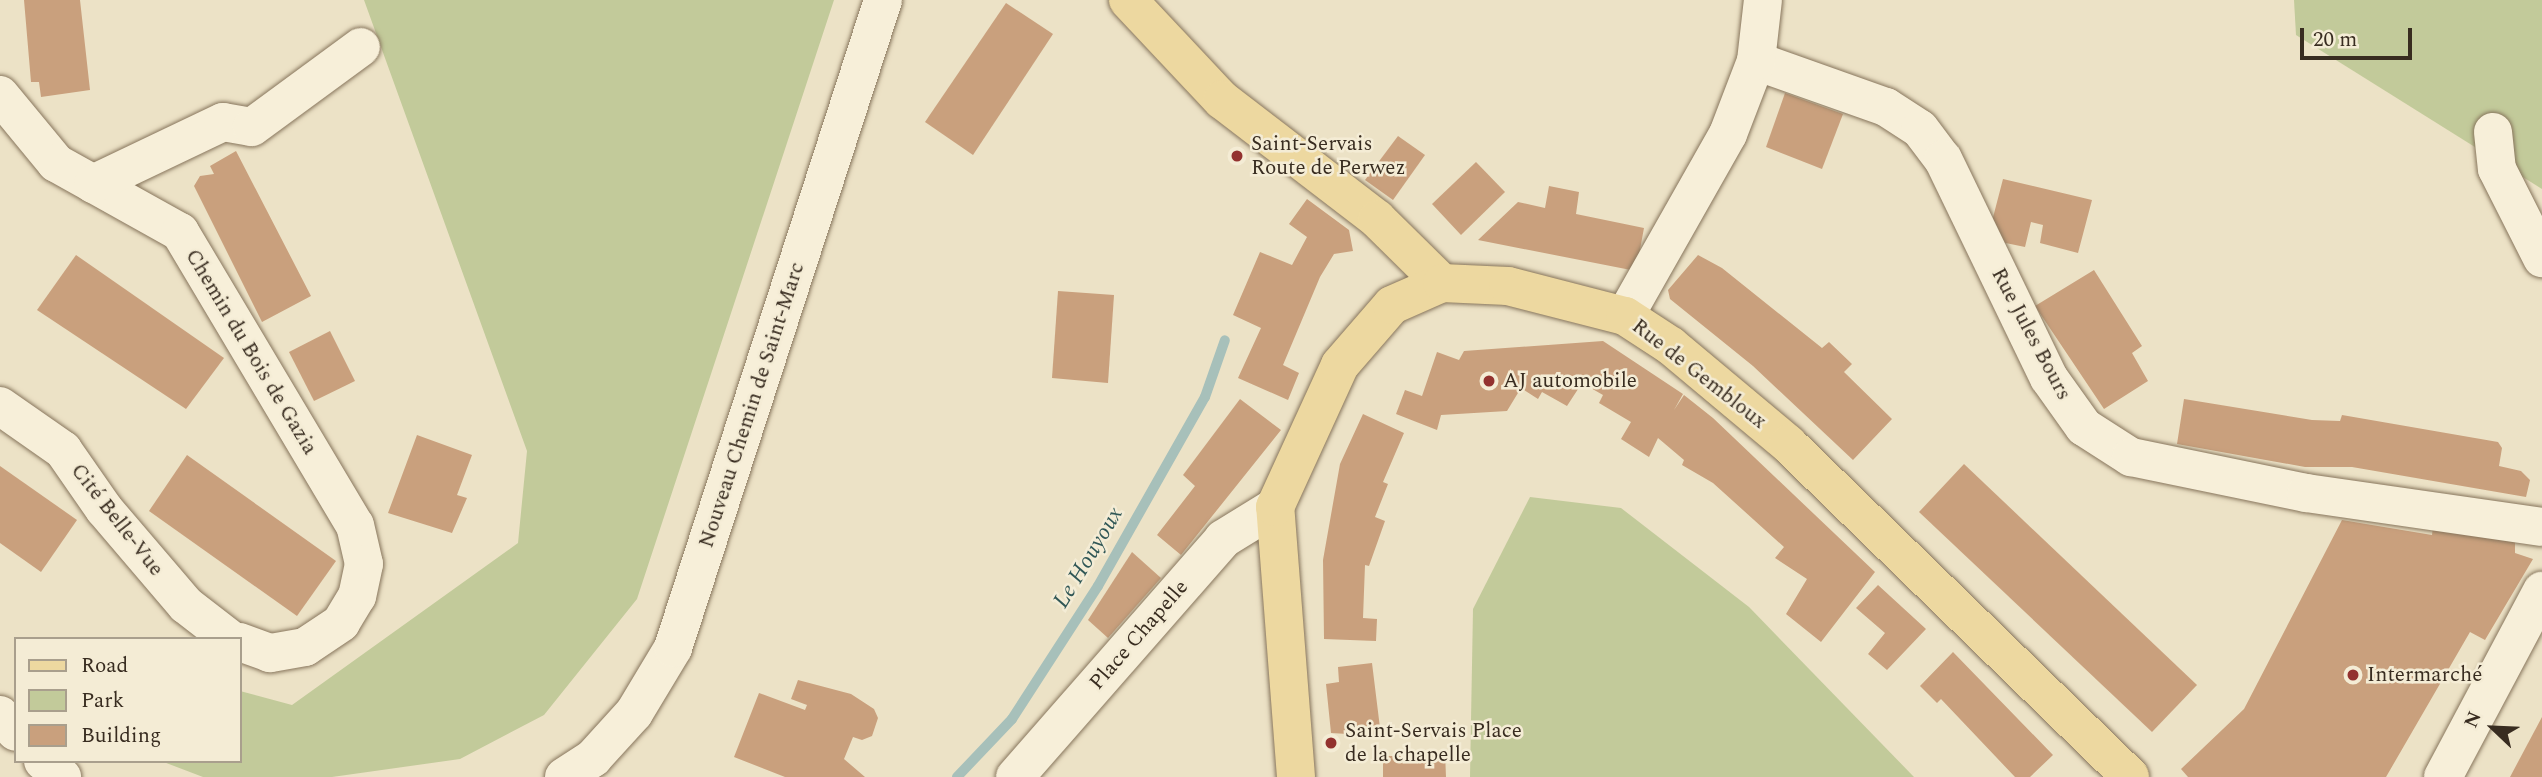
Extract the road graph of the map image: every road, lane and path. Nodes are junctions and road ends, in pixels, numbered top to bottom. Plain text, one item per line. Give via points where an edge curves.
1 (883, 0) edge
2 (1128, 0) edge
3 (1763, 0) edge
4 (361, 47) dead end
5 (1756, 61) junction
6 (0, 95) edge
7 (2493, 132) dead end
8 (93, 184) junction
9 (2542, 258) edge
10 (1442, 283) junction
11 (1625, 316) junction
12 (0, 406) edge
13 (1275, 507) junction
14 (2542, 527) edge
15 (2542, 591) edge
16 (227, 637) edge
17 (242, 643) edge
18 (0, 715) edge
19 (14, 730) edge
20 (45, 763) edge
21 (62, 777) edge
22 (565, 777) edge
23 (1015, 777) edge
24 (1296, 777) edge
25 (2130, 777) edge
26 (2443, 777) edge

1 - 22 street, Nouveau Chemin de Saint-Marc via 673,648 634,713 593,758
2 - 10 main road via 1222,100 1377,219
3 - 5 street
4 - 8 street via 252,127 223,122
5 - 11 street via 1728,134
5 - 14 street, Rue Jules Bours via 1886,107 1920,129 1943,159 2049,378 2084,427 2131,457 2306,493
6 - 8 street, Chemin du Bois de Gazia via 41,149
7 - 9 street via 2497,169
8 - 17 street, Chemin du Bois de Gazia via 180,232 355,525 364,564 357,597 341,624 305,647 270,653
10 - 11 main road, Rue de Gembloux via 1508,286
10 - 13 main road, Rue de Gembloux via 1392,305 1339,365
11 - 25 main road, Rue de Gembloux via 1671,346 1788,444
12 - 16 street, Cité Belle-Vue via 63,450 104,509 186,605
13 - 23 street, Place Chapelle via 1223,539
13 - 24 main road, Rue de Gembloux
15 - 26 street
18 - 19 street
20 - 21 street

